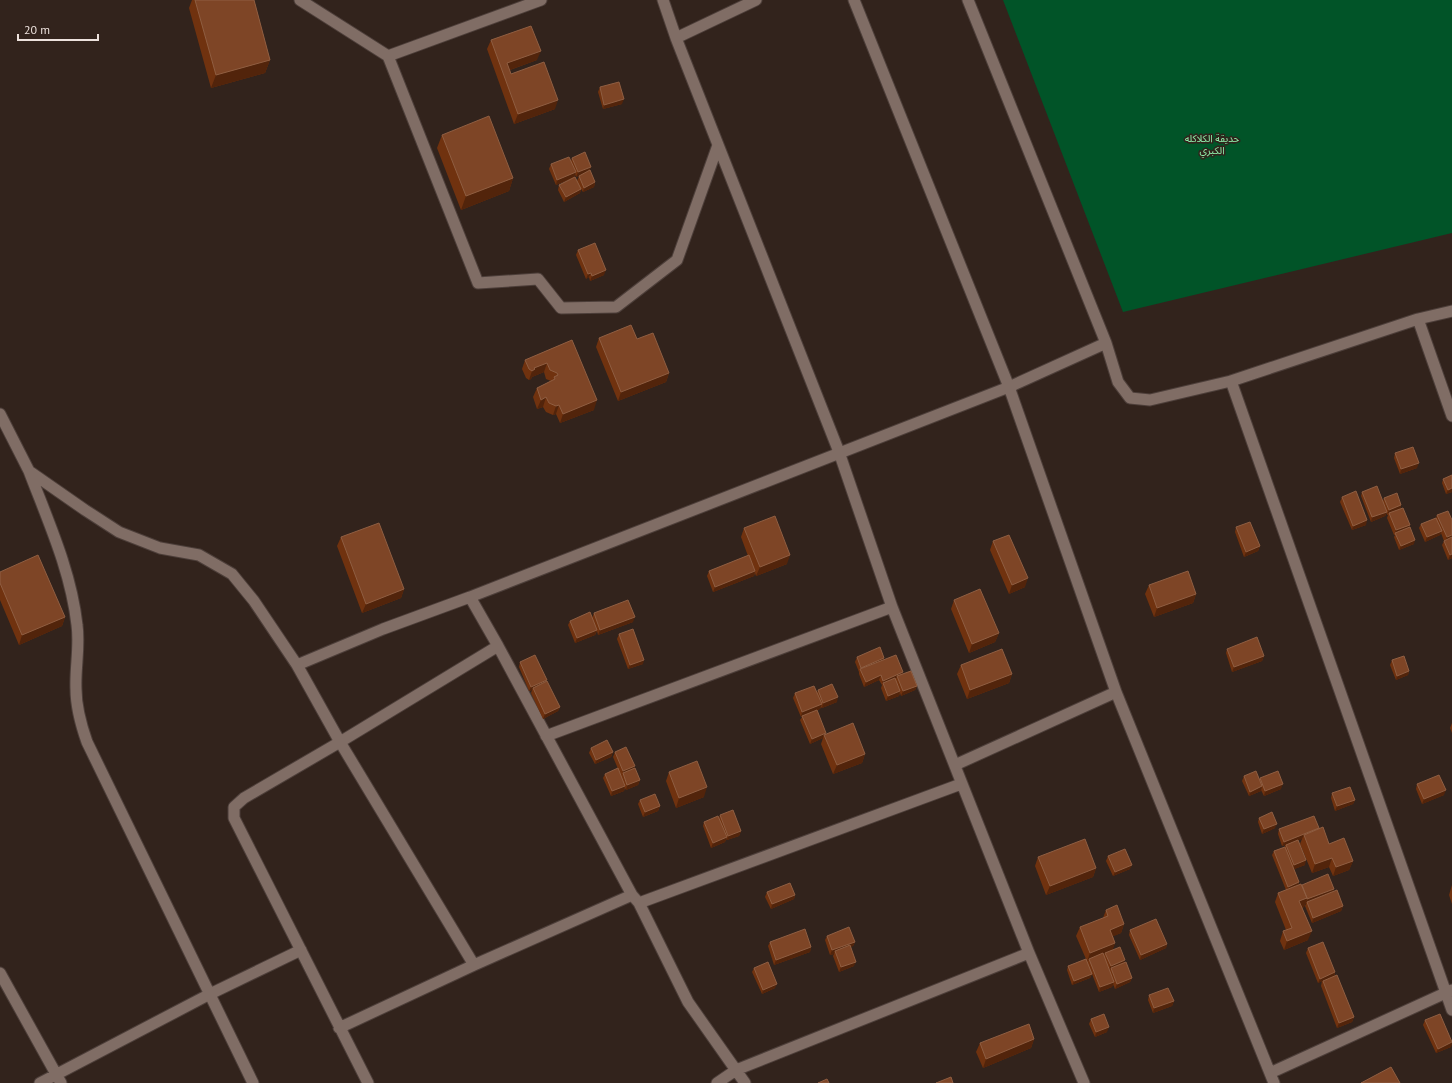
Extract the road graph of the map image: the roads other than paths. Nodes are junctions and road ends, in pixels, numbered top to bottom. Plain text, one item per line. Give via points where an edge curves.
1 (300, 0) edge
2 (541, 0) edge
3 (663, 0) edge
4 (756, 0) edge
5 (854, 0) edge
6 (968, 0) edge
7 (676, 38) junction
8 (388, 56) junction
9 (718, 145) junction
10 (1452, 311) edge
11 (1418, 319) junction
12 (1106, 343) junction
13 (1231, 381) junction
14 (1009, 387) junction
15 (0, 414) edge
16 (1452, 416) edge
17 (839, 452) junction
18 (29, 471) junction
19 (470, 597) junction
20 (892, 607) junction
21 (498, 646) junction
22 (297, 665) junction
23 (1116, 692) junction
24 (546, 736) junction
25 (340, 742) junction
26 (955, 765) junction
27 (961, 784) junction
28 (635, 899) junction
29 (301, 950) junction
30 (1029, 953) junction
31 (474, 965) junction
32 (0, 973) edge
33 (1449, 992) edge
34 (210, 994) junction
35 (1452, 1010) edge
36 (339, 1028) junction
37 (736, 1070) junction
38 (58, 1078) edge
39 (1272, 1078) edge
40 (40, 1083) edge
41 (254, 1083) edge
42 (368, 1083) edge
43 (717, 1083) edge
44 (745, 1083) edge
45 (1084, 1083) edge

1 - 8 street
2 - 8 street
3 - 7 street
4 - 7 street
5 - 14 street
6 - 12 street
7 - 9 street
8 - 9 street via 478,283 538,279 561,308 616,307 677,260
9 - 17 street
10 - 11 street
11 - 13 street
11 - 16 street
12 - 13 street via 1118,382 1130,398 1150,400
12 - 14 street
13 - 33 street
14 - 17 street
14 - 23 street
15 - 18 street
17 - 19 street
17 - 20 street
18 - 22 street via 119,532 160,548 199,555 232,574 254,600
18 - 34 street via 63,558 71,592 78,626 77,707 87,742
19 - 21 street
19 - 22 street via 383,629
20 - 24 street
20 - 26 street
21 - 24 street
21 - 25 street
22 - 25 street
23 - 26 street
23 - 39 street
24 - 28 street
25 - 29 street via 244,798 234,807 234,818
25 - 31 street
26 - 27 street
27 - 28 street
27 - 30 street
28 - 31 street
28 - 37 street via 688,1002
29 - 34 street
29 - 36 street
30 - 37 street
30 - 45 street
31 - 36 street
32 - 38 street
33 - 35 street
33 - 39 street
34 - 38 street
34 - 41 street
36 - 42 street
37 - 43 street
37 - 44 street
38 - 40 street

